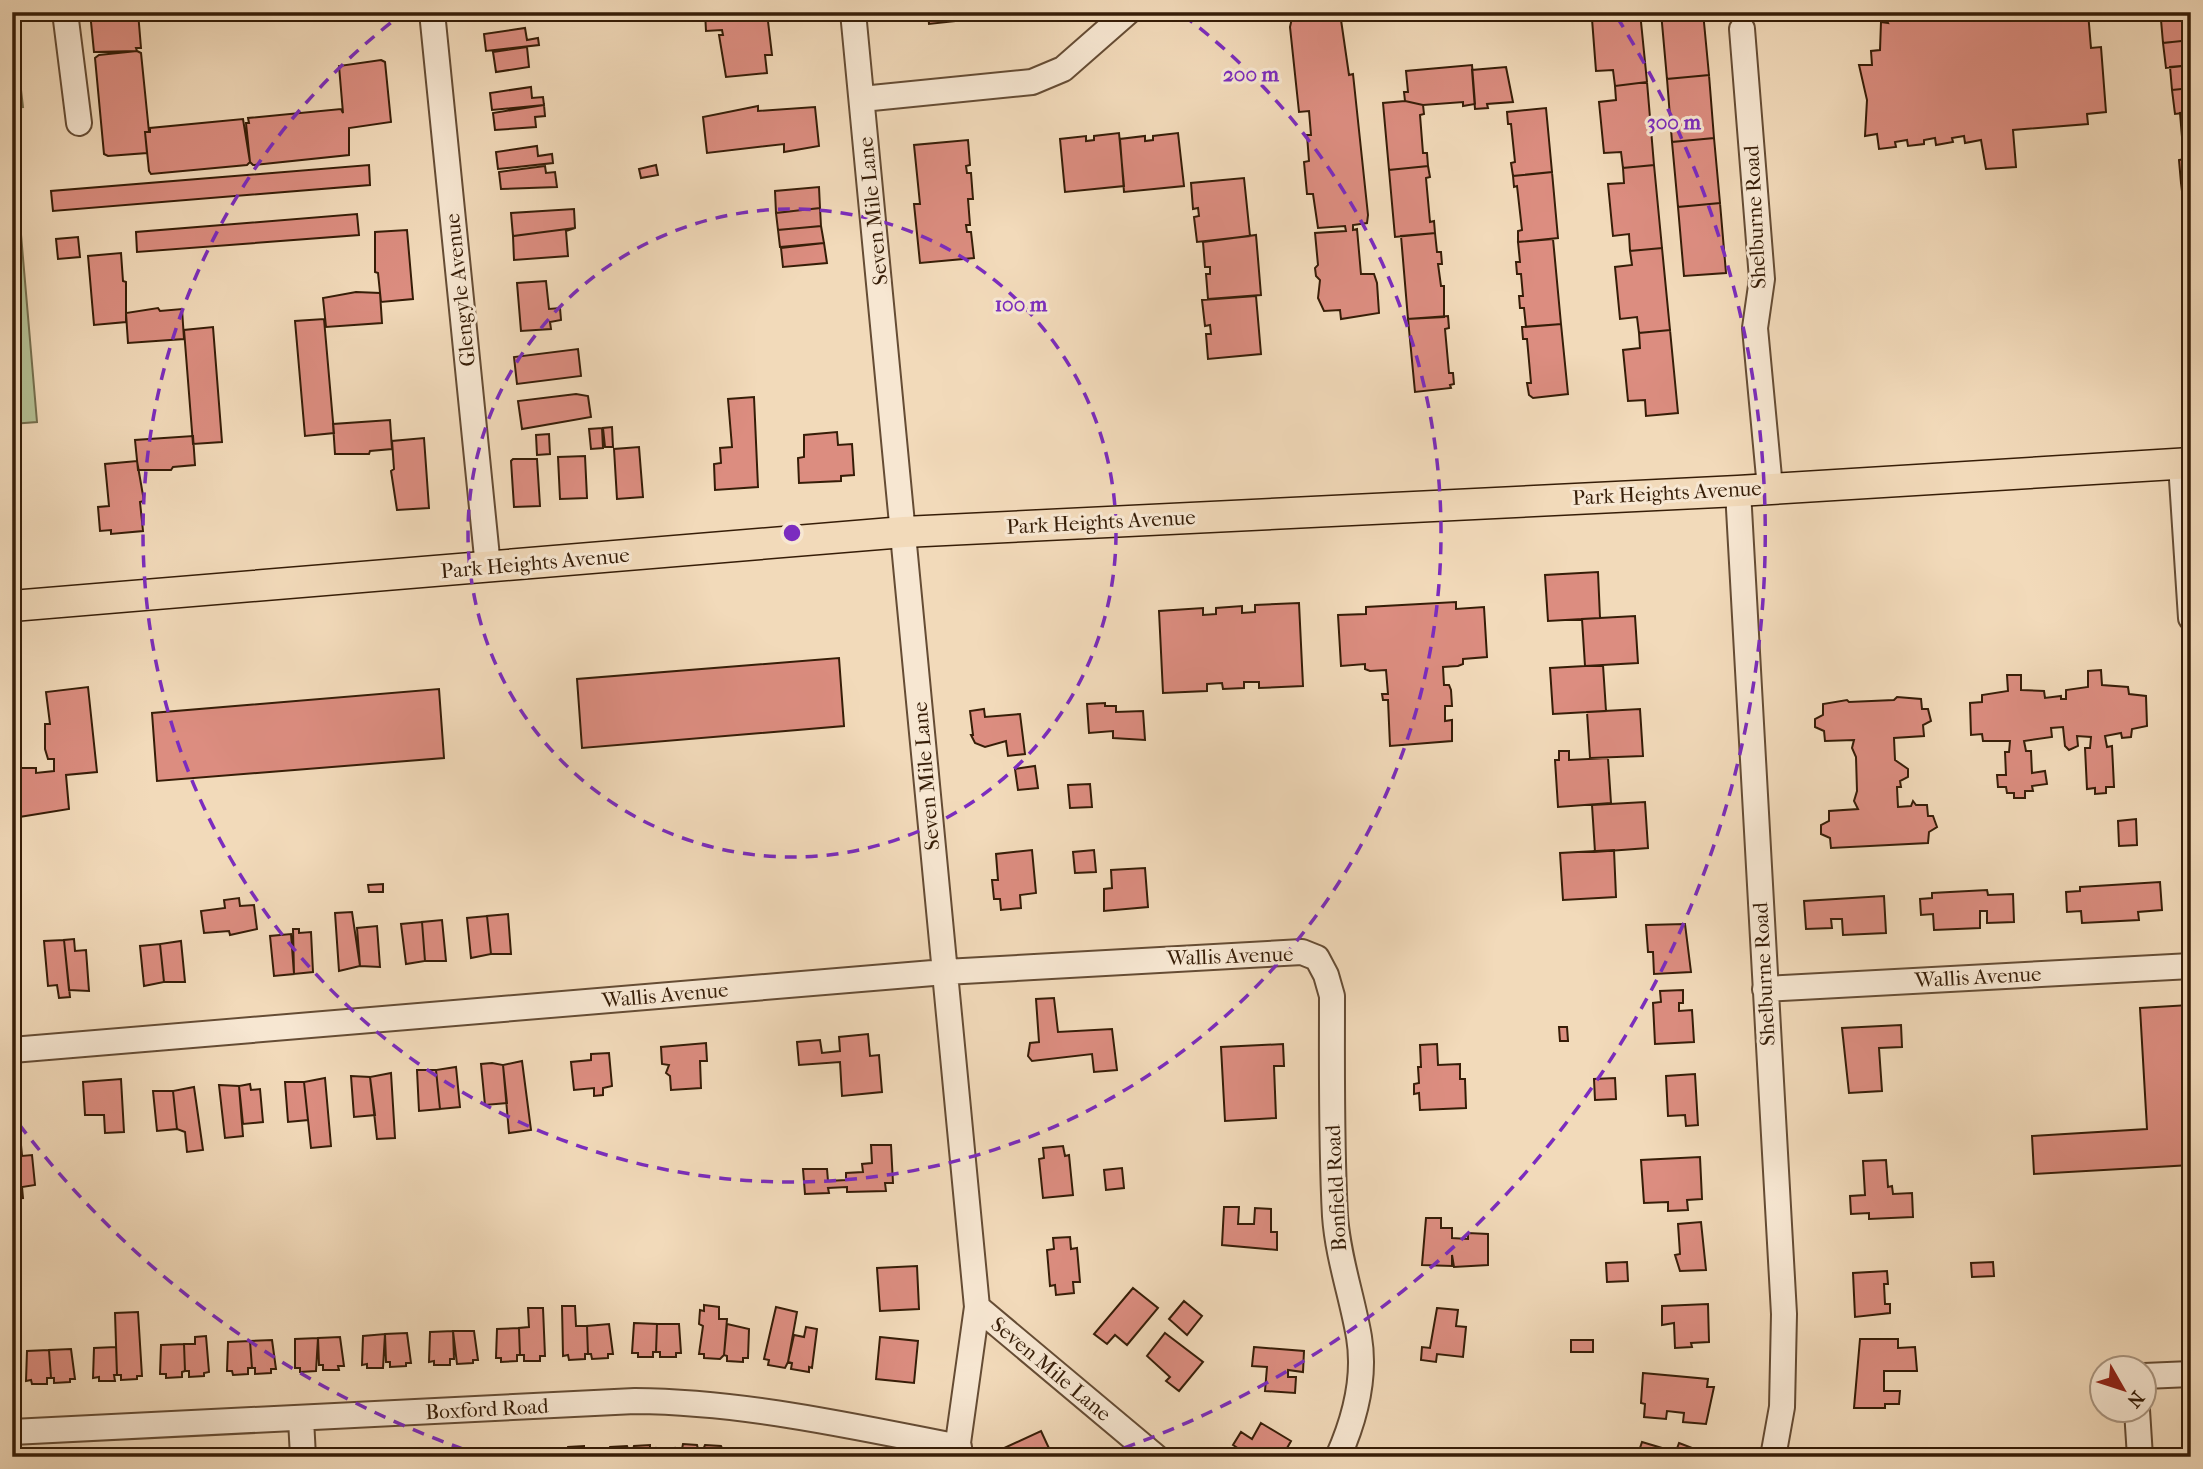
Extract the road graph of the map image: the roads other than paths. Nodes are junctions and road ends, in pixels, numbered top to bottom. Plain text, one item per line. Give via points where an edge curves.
1 (65, 12) edge
2 (432, 12) edge
3 (853, 12) edge
4 (1128, 12) edge
5 (1742, 29) dead end
6 (862, 99) junction
7 (79, 123) dead end
8 (2186, 463) edge
9 (1770, 488) junction
10 (1738, 491) junction
11 (904, 532) junction
12 (488, 567) junction
13 (12, 606) edge
14 (2191, 618) edge
15 (1317, 958) joint
16 (2191, 966) edge
17 (945, 972) junction
18 (1765, 989) junction
19 (12, 1051) edge
20 (976, 1307) junction
21 (2191, 1374) edge
22 (2158, 1375) edge
23 (301, 1419) junction
24 (2138, 1424) edge
25 (12, 1432) edge
26 (958, 1452) edge
27 (303, 1457) edge
28 (1156, 1457) edge
29 (1338, 1457) edge
30 (1773, 1457) edge
31 (2140, 1457) edge

1 - 7 street
2 - 12 street, Glengyle Avenue
3 - 6 street, Seven Mile Lane
4 - 6 street via 1063,69 1032,82
5 - 9 street, Shelburne Road via 1762,279 1755,328
6 - 11 street, Seven Mile Lane
8 - 9 main road, Park Heights Avenue
8 - 14 street
9 - 10 main road, Park Heights Avenue
10 - 11 main road, Park Heights Avenue
10 - 18 street, Shelburne Road
11 - 12 main road, Park Heights Avenue
11 - 17 street, Seven Mile Lane
12 - 13 main road, Park Heights Avenue
15 - 17 street, Wallis Avenue via 1280,951
15 - 29 street, Bonfield Road via 1332,996 1339,1260 1360,1351 1356,1409
16 - 18 street, Wallis Avenue
17 - 19 street, Wallis Avenue
17 - 20 street, Seven Mile Lane
18 - 30 street, Shelburne Road via 1784,1314 1782,1408
20 - 26 street
20 - 28 street, Seven Mile Lane
21 - 22 street
23 - 25 street, Boxford Road
23 - 26 street, Boxford Road via 690,1401 810,1418
23 - 27 street
24 - 31 street

